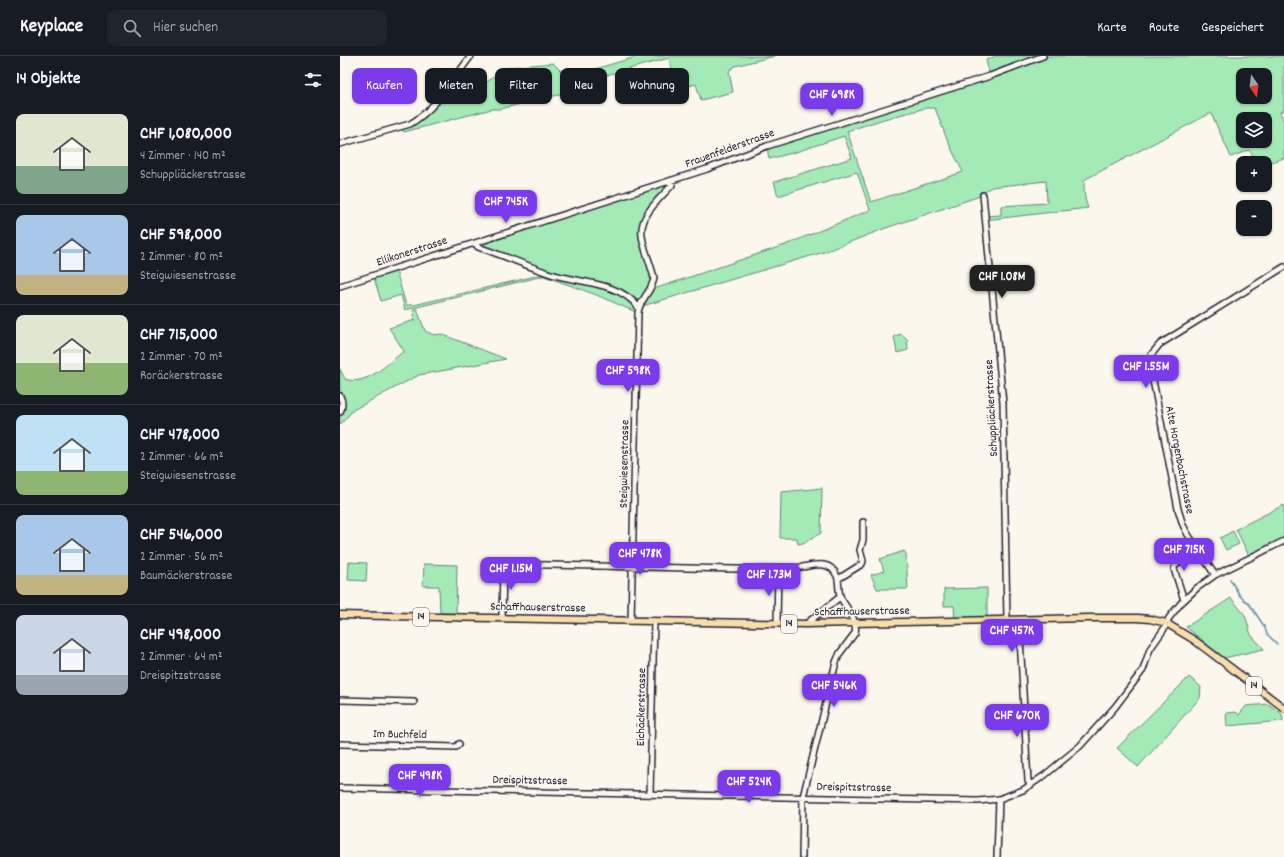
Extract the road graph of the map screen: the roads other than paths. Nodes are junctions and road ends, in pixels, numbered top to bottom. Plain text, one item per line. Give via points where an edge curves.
1 (471, 56) edge
2 (1043, 56) edge
3 (340, 144) edge
4 (672, 180) junction
5 (628, 194) joint
6 (983, 195) dead end
7 (475, 243) junction
8 (1284, 267) edge
9 (340, 286) edge
10 (638, 307) junction
11 (340, 396) edge
12 (340, 412) edge
13 (862, 522) dead end
14 (1284, 541) edge
15 (1195, 547) junction
16 (632, 567) junction
17 (778, 570) junction
18 (1215, 575) junction
19 (838, 579) junction
20 (840, 597) junction
21 (1184, 600) junction
22 (340, 615) edge
23 (502, 618) junction
24 (1007, 620) junction
25 (1019, 620) junction
26 (631, 621) junction
27 (654, 621) junction
28 (854, 623) junction
29 (1166, 623) junction
30 (777, 624) junction
31 (806, 624) junction
32 (340, 700) edge
33 (414, 702) dead end
34 (1284, 708) edge
35 (340, 744) edge
36 (459, 744) dead end
37 (1031, 785) junction
38 (340, 788) edge
39 (650, 794) junction
40 (803, 797) junction
41 (999, 799) junction
42 (802, 857) edge
43 (997, 857) edge

1 - 3 street via 420,118 410,124
2 - 4 street, Frauenfelderstrasse via 990,76 778,143
4 - 5 street, Frauenfelderstrasse
4 - 10 street via 672,185 645,218 642,226 642,236 654,278 653,285
5 - 7 street, Ellikonerstrasse
6 - 24 street, Schuppliäckerstrasse via 1004,403
7 - 9 street, Ellikonerstrasse
7 - 10 street via 478,247 549,273 602,285 623,294
8 - 15 street, Alte Horgenbachstrasse via 1160,344 1151,355 1150,365 1178,509 1182,525
10 - 16 street, Steigwiesenstrasse
11 - 12 street
13 - 19 street via 862,564
14 - 18 street, Dreispitzstrasse
15 - 18 street, Alte Horgenbachstrasse
15 - 21 street via 1174,569
16 - 17 street
16 - 23 street via 503,564
16 - 26 street, Steigwiesenstrasse
17 - 19 street via 823,564 830,567
17 - 30 street
18 - 21 street, Dreispitzstrasse
19 - 20 street
20 - 28 street via 853,616
20 - 31 street
21 - 29 street, Dreispitzstrasse
22 - 23 main road, Schaffhauserstrasse / 14
23 - 26 main road, Schaffhauserstrasse / 14
24 - 25 main road, Schaffhauserstrasse / 14
24 - 28 main road, Schaffhauserstrasse / 14
25 - 29 main road, Schaffhauserstrasse / 14 via 1122,617
25 - 37 street via 1028,781
26 - 27 main road, Schaffhauserstrasse / 14
27 - 30 main road, Schaffhauserstrasse / 14
27 - 39 street, Eichäckerstrasse
28 - 31 main road, Schaffhauserstrasse / 14
28 - 40 street via 855,633 836,662
29 - 34 main road, Schaffhauserstrasse / 14 via 1194,640
29 - 37 street, Dreispitzstrasse via 1150,649 1143,670 1115,708 1080,746
30 - 31 main road, Schaffhauserstrasse / 14
32 - 33 street
35 - 36 street, Im Buchfeld via 456,747
37 - 41 street, Dreispitzstrasse
38 - 39 street, Dreispitzstrasse
39 - 40 street, Dreispitzstrasse
40 - 41 street, Dreispitzstrasse via 978,801
40 - 42 street
41 - 43 street

